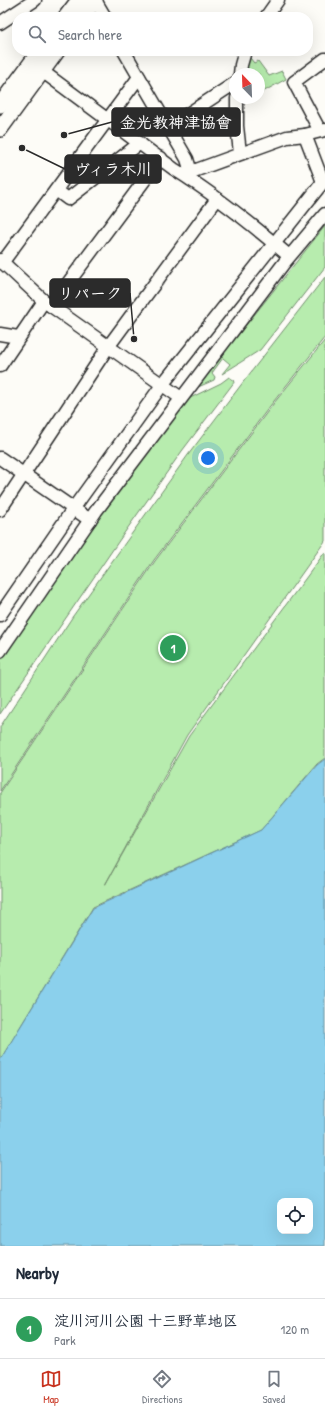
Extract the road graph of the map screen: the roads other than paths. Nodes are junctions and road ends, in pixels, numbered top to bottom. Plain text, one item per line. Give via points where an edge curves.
1 (35, 0) edge
2 (79, 0) edge
3 (95, 0) edge
4 (278, 0) edge
5 (17, 12) edge
6 (70, 12) edge
7 (86, 12) edge
8 (102, 12) edge
9 (270, 12) edge
10 (12, 15) edge
11 (0, 23) edge
12 (36, 56) edge
13 (53, 56) edge
14 (127, 56) edge
15 (244, 56) edge
16 (325, 59) edge
17 (241, 68) edge
18 (42, 71) junction
19 (139, 77) junction
20 (229, 87) edge
21 (237, 104) edge
22 (0, 105) edge
23 (108, 119) junction
24 (168, 127) junction
25 (0, 129) edge
26 (322, 130) edge
27 (305, 135) junction
28 (140, 143) junction
29 (240, 153) junction
30 (161, 158) junction
31 (191, 175) junction
32 (56, 190) junction
33 (216, 199) junction
34 (325, 214) edge
35 (274, 243) junction
36 (289, 256) junction
37 (3, 267) edge
38 (47, 303) junction
39 (0, 334) edge
40 (18, 337) junction
41 (108, 346) junction
42 (0, 366) edge
43 (162, 385) junction
44 (182, 398) junction
45 (0, 458) edge
46 (24, 475) junction
47 (73, 509) junction
48 (0, 510) edge
49 (90, 520) junction
50 (0, 615) edge
51 (0, 650) edge

1 - 5 street
2 - 6 main road
3 - 7 main road
3 - 8 street
4 - 9 street
10 - 11 street
12 - 22 main road
13 - 18 main road
14 - 19 street
15 - 17 street
16 - 26 street via 294,82
18 - 23 street
18 - 25 main road
19 - 23 street
19 - 24 street
20 - 24 street
21 - 29 street
23 - 28 street
23 - 32 street
24 - 31 street via 187,159
26 - 27 street
27 - 29 street via 287,137
27 - 35 street via 323,182
28 - 30 street
28 - 32 street via 68,199
29 - 31 street
30 - 31 street via 174,169
30 - 38 street
31 - 33 street
32 - 37 street
33 - 35 street
33 - 41 street
34 - 36 street
35 - 36 street
35 - 43 street
36 - 44 street
37 - 38 street
38 - 40 street
38 - 41 street
39 - 40 street
40 - 42 street
41 - 43 street
41 - 46 street
43 - 44 street
43 - 47 street
44 - 49 street
45 - 46 street
46 - 47 street
46 - 48 street
47 - 49 street
47 - 50 street
49 - 51 street

